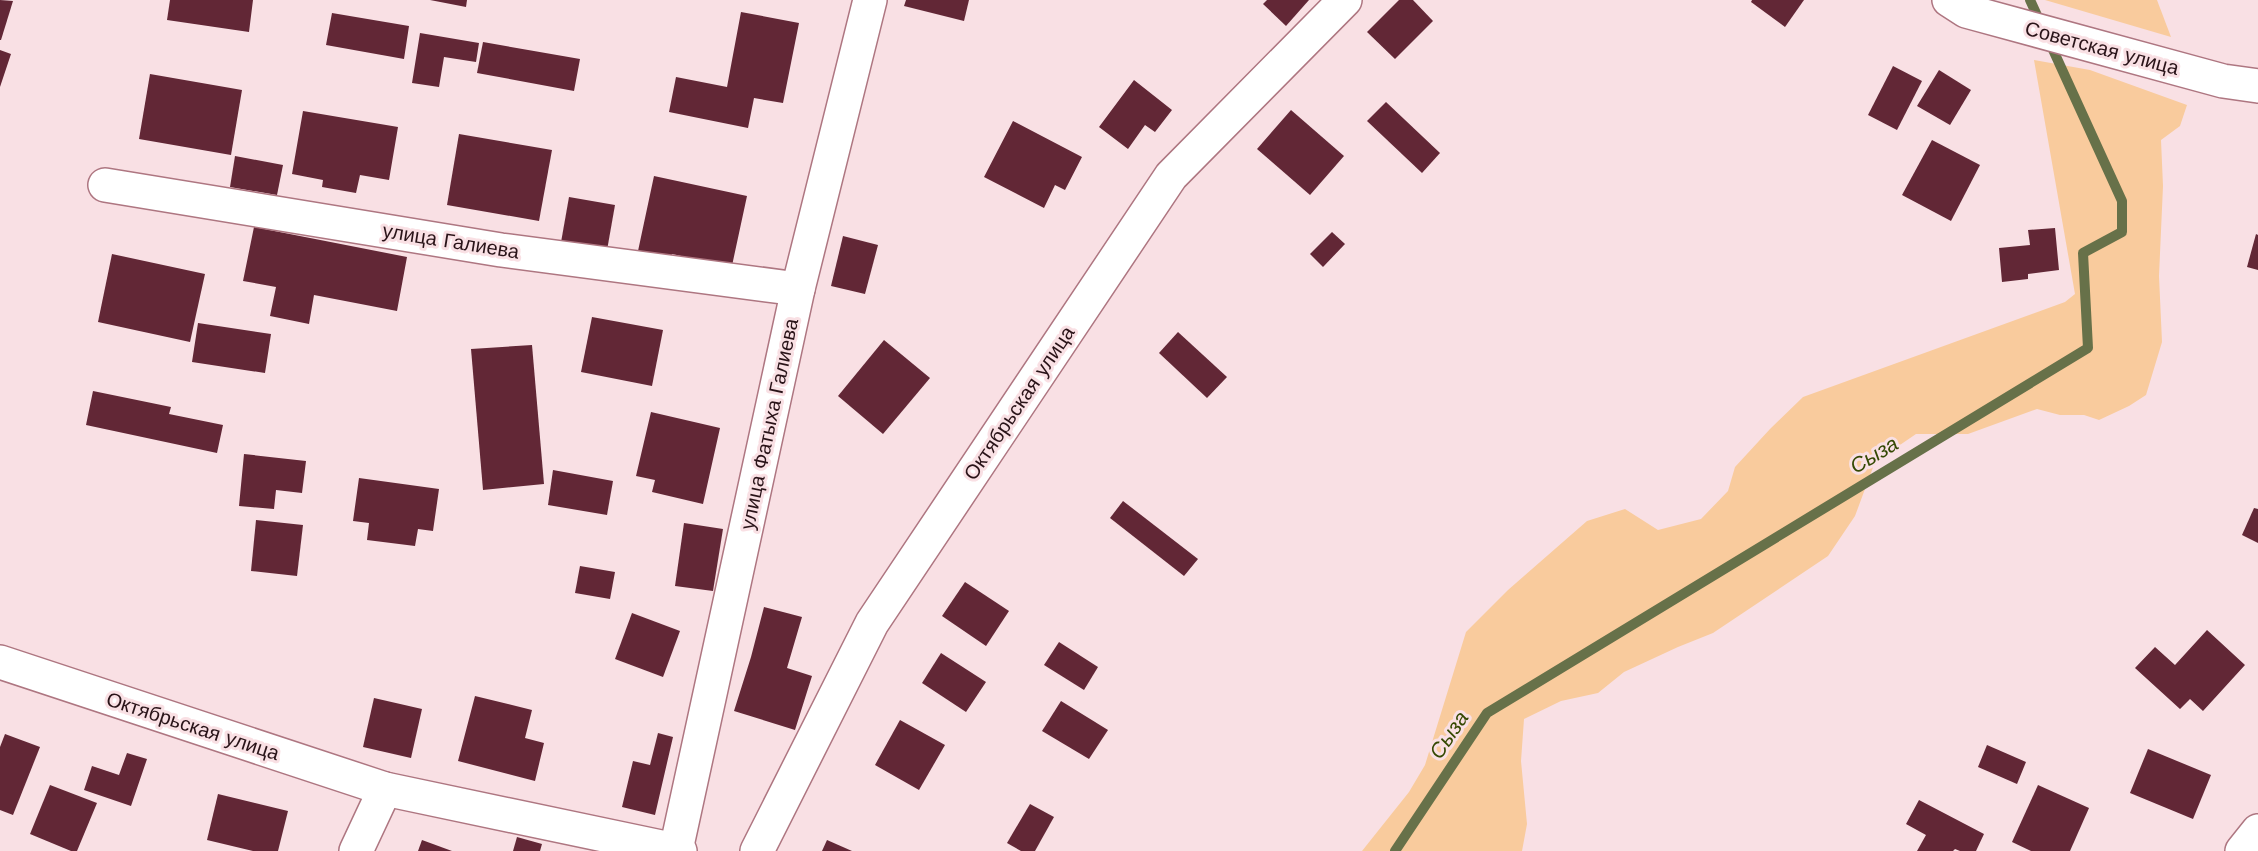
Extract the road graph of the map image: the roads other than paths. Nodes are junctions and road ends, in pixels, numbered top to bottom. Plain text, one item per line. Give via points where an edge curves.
1 (870, 0) edge
2 (1345, 0) edge
3 (1957, 6) edge
4 (2258, 86) edge
5 (105, 185) dead end
6 (798, 289) junction
7 (0, 662) edge
8 (386, 789) junction
9 (2258, 831) edge
10 (678, 850) edge
11 (356, 851) edge
12 (758, 851) edge
13 (2241, 851) edge

1 - 6 street, улица Фатыха Галиева
2 - 12 street, Октябрьская улица via 1171,176 872,623
3 - 4 street, Советская улица via 2223,81
5 - 6 street, улица Галиева via 501,250
6 - 10 street, улица Фатыха Галиева
7 - 8 street, Октябрьская улица
8 - 10 street, Октябрьская улица
8 - 11 street
9 - 13 street

